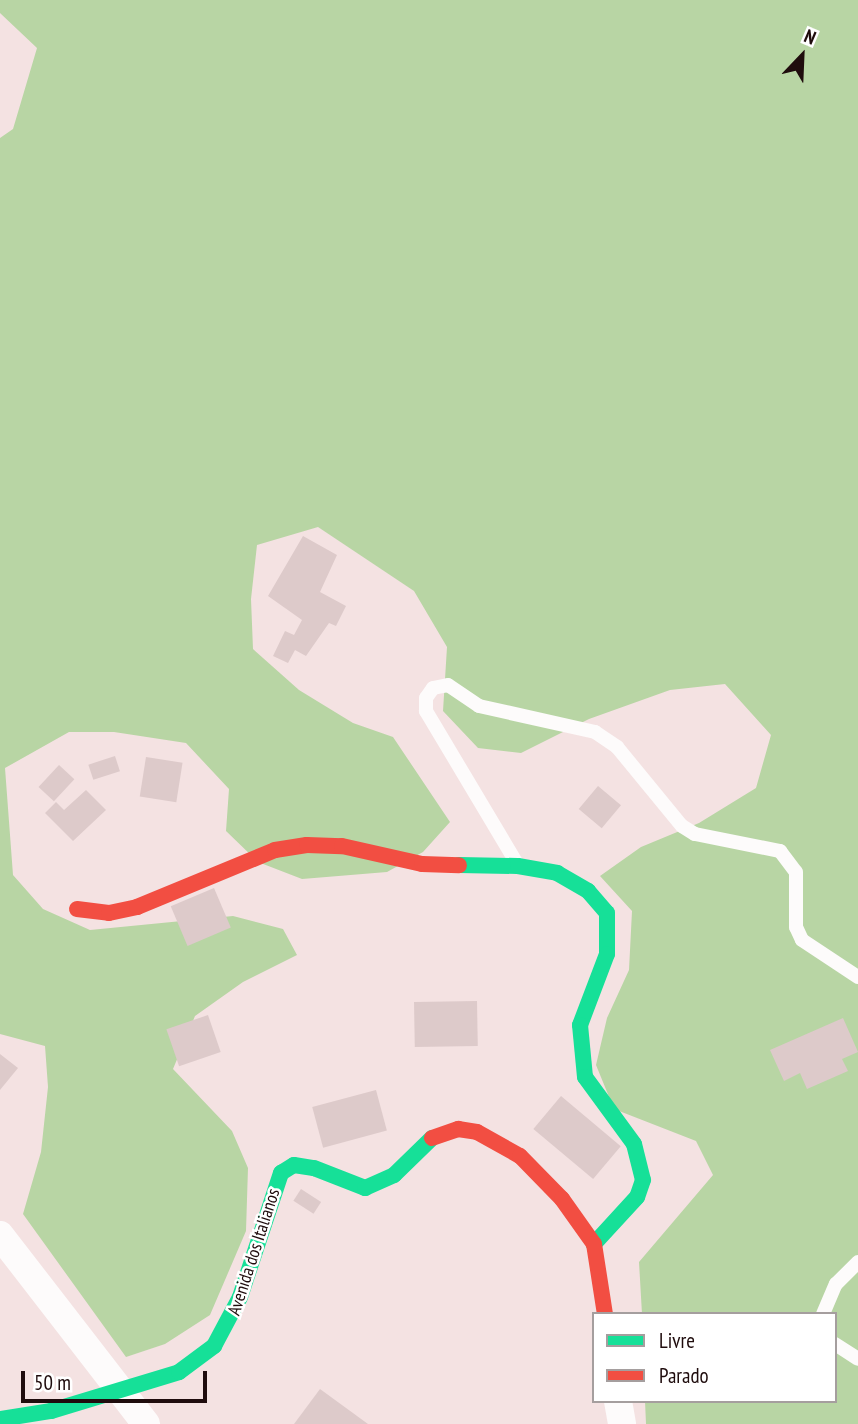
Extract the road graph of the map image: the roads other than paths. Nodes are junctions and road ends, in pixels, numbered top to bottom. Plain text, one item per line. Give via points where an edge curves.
1 (518, 866) junction
2 (77, 909) dead end
3 (858, 977) edge
4 (0, 1235) edge
5 (594, 1244) junction
6 (858, 1262) edge
7 (605, 1312) edge
8 (824, 1312) edge
9 (837, 1345) edge
10 (858, 1359) edge
11 (120, 1387) junction
12 (618, 1403) edge
13 (0, 1419) edge
14 (146, 1424) edge
15 (622, 1424) edge

1 - 2 street via 422,864 342,846 307,845 275,850 136,907 109,913
1 - 3 lane via 426,711 426,698 433,688 448,685 479,706 595,732 617,747 682,826 695,834 780,851 796,872 796,927 802,940
1 - 5 street via 557,873 588,891 607,913 607,954 586,1002 580,1049 585,1077 635,1144 643,1180 637,1197
4 - 11 street
5 - 7 street, Avenida dos Italianos
5 - 11 street, Avenida dos Italianos via 548,1182 520,1156 477,1132 439,1133 394,1175 365,1188 295,1165 281,1173 271,1194 240,1297 214,1346 179,1372
6 - 8 lane via 836,1284
9 - 10 lane
11 - 13 street, Avenida dos Italianos via 51,1411
11 - 14 street
12 - 15 street

